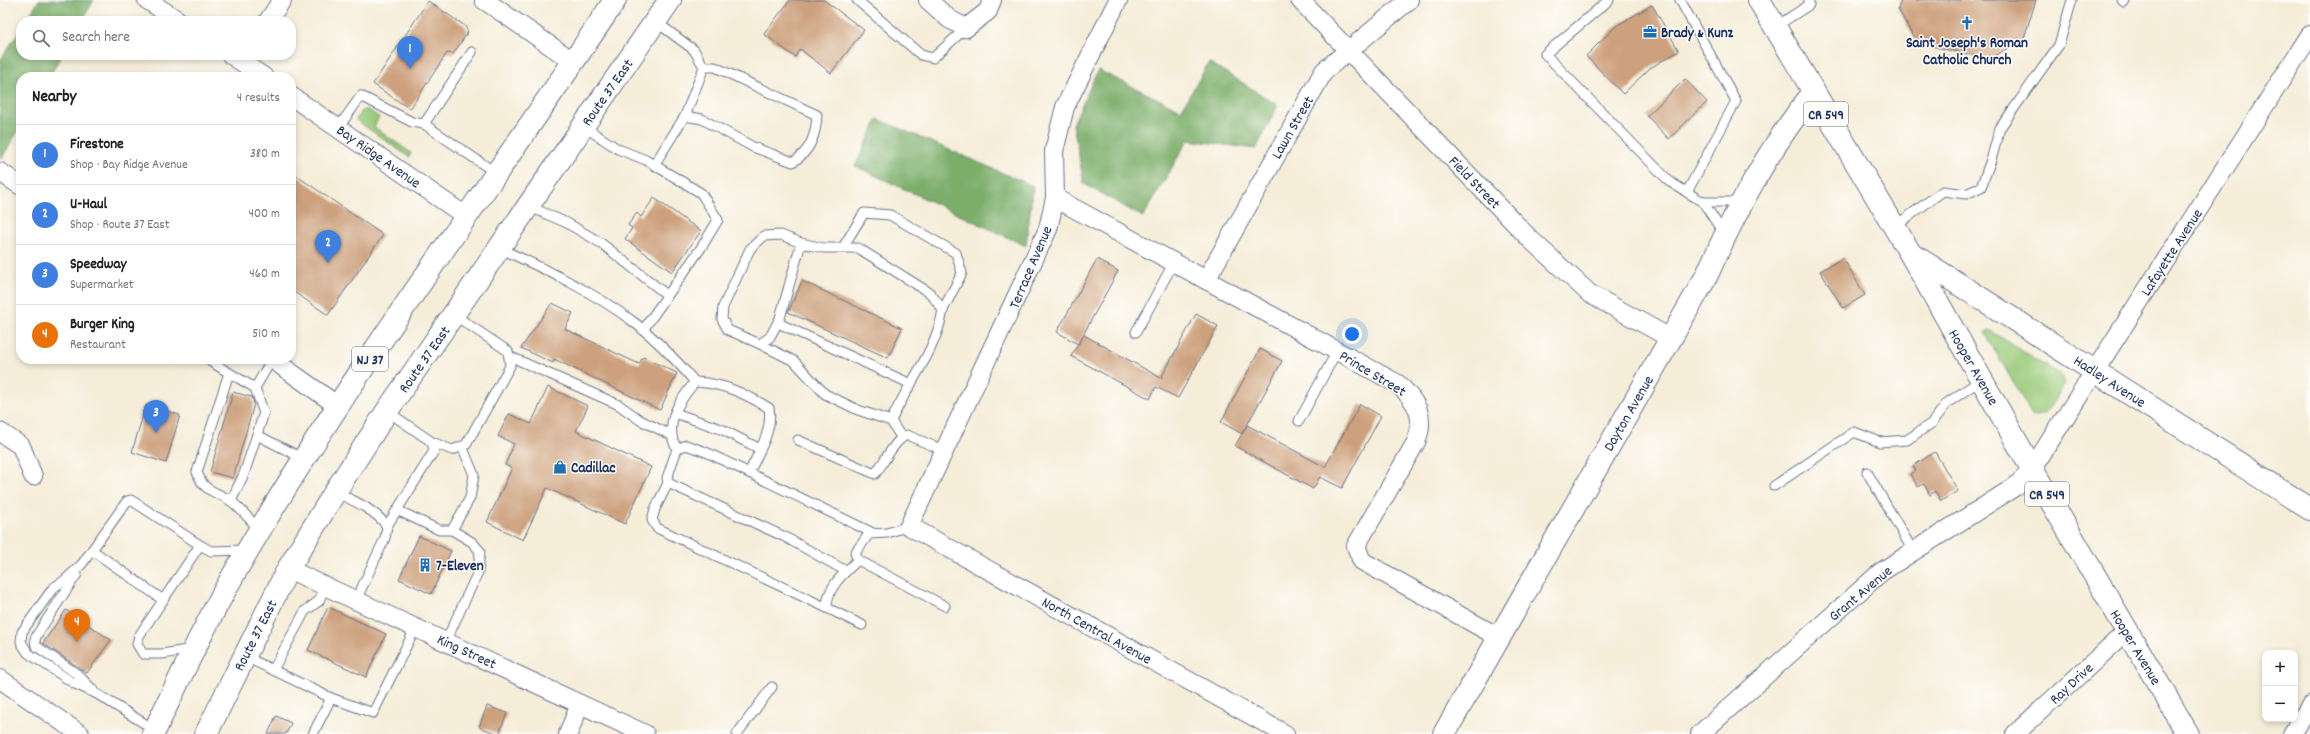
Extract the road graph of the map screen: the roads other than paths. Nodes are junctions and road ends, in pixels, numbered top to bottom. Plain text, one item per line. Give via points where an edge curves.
1 (147, 0) edge
2 (282, 0) edge
3 (484, 0) edge
4 (615, 0) edge
5 (670, 0) edge
6 (857, 0) edge
7 (928, 0) edge
8 (992, 0) edge
9 (1118, 0) edge
10 (1300, 0) edge
11 (1409, 0) edge
12 (1609, 0) edge
13 (1680, 0) edge
14 (1759, 0) edge
15 (1809, 0) edge
16 (2072, 0) edge
17 (171, 16) edge
18 (271, 16) edge
19 (656, 21) junction
20 (1775, 27) junction
21 (966, 28) junction
22 (2310, 35) edge
23 (1346, 51) junction
24 (472, 52) dead end
25 (243, 60) edge
26 (574, 62) junction
27 (704, 67) junction
28 (258, 72) edge
29 (1813, 94) junction
30 (296, 99) edge
31 (685, 116) junction
32 (424, 124) junction
33 (583, 126) junction
34 (338, 128) junction
35 (654, 165) junction
36 (0, 172) edge
37 (496, 173) junction
38 (16, 183) edge
39 (1687, 192) junction
40 (1055, 198) junction
41 (1703, 202) junction
42 (1740, 202) junction
43 (528, 206) junction
44 (467, 217) junction
45 (1894, 227) junction
46 (1725, 235) junction
47 (801, 243) junction
48 (843, 247) junction
49 (499, 248) junction
50 (1910, 253) junction
51 (1174, 262) junction
52 (1206, 280) junction
53 (668, 295) junction
54 (943, 310) junction
55 (454, 315) junction
56 (778, 323) junction
57 (643, 330) junction
58 (1136, 332) dead end
59 (1670, 338) junction
60 (760, 344) junction
61 (1337, 352) junction
62 (509, 356) junction
63 (217, 364) edge
64 (269, 364) edge
65 (279, 364) edge
66 (2095, 371) junction
67 (229, 372) junction
68 (1981, 380) junction
69 (696, 382) junction
70 (911, 384) junction
71 (255, 388) junction
72 (338, 406) junction
73 (387, 412) junction
74 (675, 413) junction
75 (891, 421) junction
76 (1299, 422) dead end
77 (0, 432) edge
78 (257, 435) junction
79 (671, 435) junction
80 (901, 437) junction
81 (798, 440) dead end
82 (432, 442) junction
83 (462, 446) junction
84 (677, 449) junction
85 (760, 449) junction
86 (945, 451) junction
87 (305, 460) junction
88 (2032, 469) junction
89 (1867, 472) dead end
90 (749, 473) junction
91 (33, 476) dead end
92 (668, 483) junction
93 (1774, 486) dead end
94 (335, 492) junction
95 (231, 501) junction
96 (2310, 509) edge
97 (397, 510) junction
98 (387, 526) junction
99 (909, 526) junction
100 (260, 530) junction
101 (452, 530) junction
102 (873, 533) junction
103 (200, 545) junction
104 (92, 550) junction
105 (248, 550) junction
106 (1913, 551) junction
107 (858, 560) junction
108 (82, 564) junction
109 (288, 569) junction
110 (846, 571) junction
111 (325, 586) junction
112 (163, 600) junction
113 (356, 600) junction
114 (945, 606) dead end
115 (827, 608) junction
116 (862, 625) dead end
117 (416, 627) junction
118 (2127, 631) junction
119 (1500, 638) junction
120 (446, 641) junction
121 (195, 649) junction
122 (244, 656) junction
123 (273, 670) junction
124 (0, 679) edge
125 (772, 687) dead end
126 (97, 694) junction
127 (331, 698) junction
128 (580, 704) junction
129 (2310, 706) edge
130 (154, 732) edge
131 (80, 734) edge
132 (206, 734) edge
133 (313, 734) edge
134 (568, 734) edge
135 (645, 734) edge
136 (737, 734) edge
137 (1284, 734) edge
138 (1444, 734) edge
139 (1700, 734) edge
140 (2015, 734) edge
141 (2188, 734) edge
142 (2292, 734) edge

1 - 17 street
2 - 18 street
3 - 26 street
4 - 26 main road, NJ 37
5 - 19 main road, Route 37 East / NJ 37
6 - 21 lane via 921,55 933,58
7 - 21 street via 949,19
8 - 21 street via 988,11
9 - 40 street, Terrace Avenue via 1065,108 1054,151
10 - 23 street, Field Street
11 - 23 street, Lawn Street
12 - 39 lane via 1545,54 1670,182
13 - 39 lane via 1736,101
14 - 20 main road, Hooper Avenue / CR 549
15 - 20 lane via 1809,5
16 - 45 lane via 2059,45 2000,128 1981,187 1966,194 1943,191
19 - 27 lane via 694,50
19 - 33 main road, Route 37 East / NJ 37
20 - 29 main road, Hooper Avenue / CR 549
22 - 66 street, Lafayette Avenue
23 - 52 street, Lawn Street via 1324,71
23 - 59 street, Field Street via 1530,239 1590,294
24 - 32 lane
25 - 28 street
26 - 37 main road, NJ 37
27 - 31 lane
27 - 31 lane via 715,67 817,115 816,131 809,146 793,162 753,147 702,118
29 - 42 main road, Dayton Avenue via 1783,131
29 - 45 main road, Hooper Avenue / CR 549
30 - 34 street, Bay Ridge Avenue
31 - 35 lane
32 - 34 lane via 412,122 361,96
32 - 37 lane
33 - 35 lane via 618,149
33 - 43 main road, Route 37 East / NJ 37
34 - 44 street, Bay Ridge Avenue
35 - 53 lane via 701,192 718,220
36 - 38 street
37 - 44 main road, NJ 37
39 - 41 lane
40 - 51 street, Prince Street
40 - 86 street, Terrace Avenue via 1048,229
41 - 42 lane
41 - 46 lane
42 - 46 main road, Dayton Avenue
43 - 49 main road, Route 37 East / NJ 37
43 - 53 lane via 601,243
44 - 72 main road, NJ 37
45 - 50 main road, Hooper Avenue / CR 549
46 - 59 main road, Dayton Avenue via 1706,277
47 - 48 lane via 823,248
47 - 56 lane
47 - 60 lane via 781,235 764,236 750,249 723,308 722,319 728,330
48 - 54 lane via 858,248 930,294
48 - 54 lane via 864,212 890,215 956,253 962,273
49 - 55 main road, Route 37 East / NJ 37
49 - 57 lane via 601,300
50 - 66 main road, Hadley Avenue
50 - 68 main road, Hooper Avenue / CR 549
51 - 52 street, Prince Street
51 - 58 lane
52 - 61 street, Prince Street
53 - 57 lane
54 - 70 lane via 932,348
55 - 62 lane via 508,351
55 - 73 main road, Route 37 East / NJ 37
56 - 60 lane via 770,337
56 - 70 lane
57 - 69 lane
59 - 119 main road, Dayton Avenue
60 - 75 lane via 794,361 824,394 858,410
61 - 76 lane
61 - 119 street, Prince Street via 1398,384 1411,396 1418,410 1421,428 1416,442 1356,546 1362,561
62 - 79 lane via 619,405 640,420
62 - 83 lane via 510,366 466,445
63 - 67 lane
64 - 71 lane
65 - 72 street
66 - 88 street, Lafayette Avenue
66 - 96 main road, Hadley Avenue
67 - 71 lane
67 - 95 lane via 197,472 207,490
68 - 88 main road, Hooper Avenue / CR 549
68 - 93 lane via 1947,403 1932,424 1907,440 1880,442 1854,432
69 - 74 lane
69 - 85 lane via 733,390 769,408 768,430
70 - 75 lane
71 - 78 lane via 264,413
72 - 87 main road, NJ 37
73 - 82 lane
73 - 94 main road, Route 37 East / NJ 37
74 - 79 lane via 670,423
74 - 85 lane via 721,429
75 - 80 lane
77 - 91 street via 21,446
78 - 87 lane
78 - 95 lane via 244,474
79 - 84 lane
80 - 81 lane via 875,474
80 - 86 lane via 907,435
82 - 83 lane via 452,450
82 - 97 lane via 434,451
83 - 101 lane via 474,475 470,498
84 - 90 lane via 686,444
84 - 92 lane via 666,478
85 - 90 lane
86 - 99 street, Terrace Avenue
87 - 100 main road, NJ 37
88 - 106 street, Grant Avenue via 2016,486
88 - 118 main road, Hooper Avenue / CR 549
89 - 106 lane
90 - 102 lane
92 - 110 lane via 785,537
92 - 115 lane via 652,520 657,528
94 - 98 lane via 367,508 380,517
94 - 109 main road, Route 37 East / NJ 37
95 - 100 lane
97 - 98 lane
97 - 101 lane via 439,530
98 - 113 lane via 385,538
99 - 102 lane via 887,533
99 - 137 street, North Central Avenue
100 - 105 main road, NJ 37
101 - 120 lane via 472,542 480,551 481,561
102 - 107 lane via 869,534 855,553
103 - 104 lane via 131,500 127,501
103 - 105 lane via 211,550
103 - 112 lane
104 - 108 lane
104 - 112 lane
105 - 121 main road, NJ 37
106 - 139 street, Grant Avenue via 1882,572
107 - 110 lane
107 - 114 lane
108 - 126 lane via 38,633 35,643 77,674
108 - 126 lane via 53,588 22,632 22,642 28,653 75,684
109 - 111 street, King Street
109 - 122 main road, Route 37 East / NJ 37
110 - 115 lane via 826,597
111 - 113 street, King Street
111 - 123 lane via 319,601 305,611
112 - 121 lane via 139,636 137,644 143,654
113 - 117 street, King Street
115 - 116 lane
117 - 120 street, King Street
117 - 127 lane via 373,713
118 - 140 street, Ray Drive
118 - 141 main road, Hooper Avenue / CR 549
119 - 138 main road, Dayton Avenue
120 - 128 street, King Street
121 - 130 main road, NJ 37
122 - 123 lane
122 - 132 main road, Route 37 East / NJ 37
123 - 127 lane
124 - 131 street
125 - 136 lane
126 - 130 lane
127 - 133 lane
128 - 134 street
128 - 135 street, King Street
129 - 142 street

